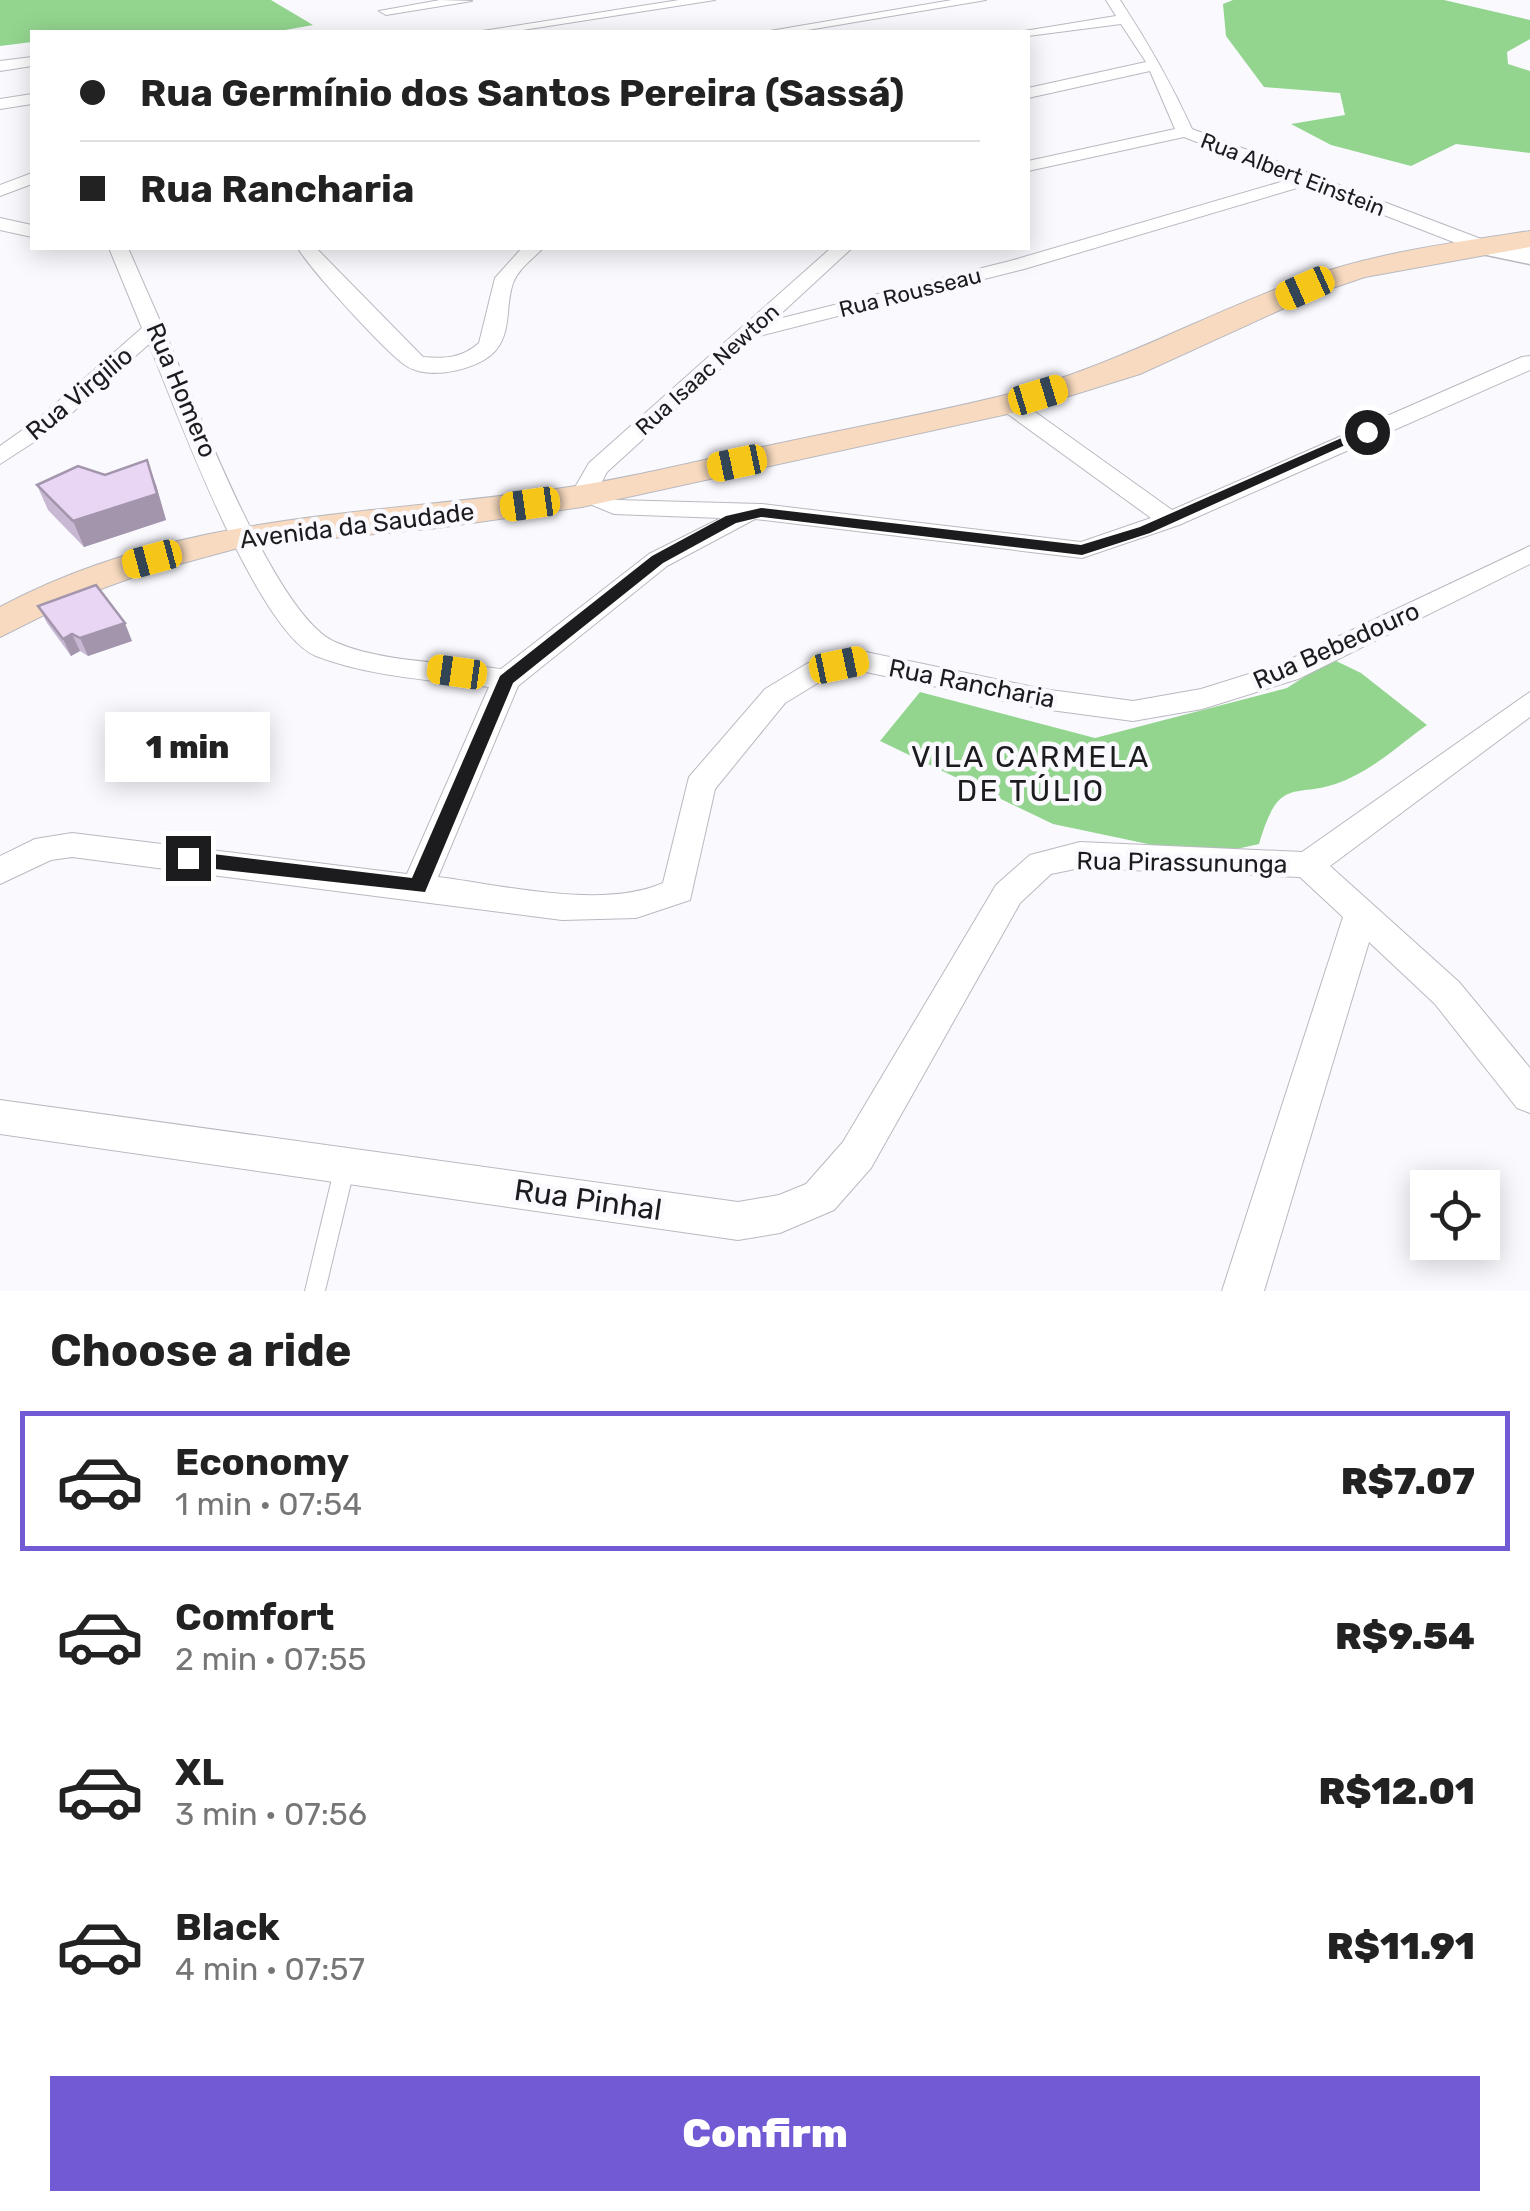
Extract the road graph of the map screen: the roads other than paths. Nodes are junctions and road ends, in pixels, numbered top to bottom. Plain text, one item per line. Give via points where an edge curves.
1 (465, 0) edge
2 (708, 0) edge
3 (979, 0) edge
4 (1113, 0) edge
5 (386, 12) dead end
6 (1126, 19) junction
7 (470, 30) edge
8 (497, 30) edge
9 (784, 30) edge
10 (1030, 31) edge
11 (30, 62) edge
12 (1156, 65) junction
13 (0, 66) edge
14 (1030, 93) edge
15 (30, 99) edge
16 (0, 104) edge
17 (0, 114) edge
18 (30, 117) edge
19 (1184, 132) junction
20 (1030, 166) edge
21 (30, 179) edge
22 (1303, 180) junction
23 (0, 191) edge
24 (0, 224) edge
25 (30, 231) edge
26 (1530, 238) edge
27 (1486, 248) junction
28 (119, 250) edge
29 (308, 250) edge
30 (530, 250) edge
31 (840, 250) edge
32 (1530, 253) edge
33 (156, 326) junction
34 (747, 333) junction
35 (1530, 362) edge
36 (1009, 404) junction
37 (0, 457) edge
38 (582, 496) junction
39 (761, 512) junction
40 (1170, 520) junction
41 (242, 536) junction
42 (1530, 554) edge
43 (0, 624) edge
44 (506, 680) junction
45 (1530, 702) edge
46 (1132, 711) joint
47 (1308, 865) junction
48 (0, 871) edge
49 (418, 886) junction
50 (1008, 894) joint
51 (1361, 912) junction
52 (1530, 1096) edge
53 (0, 1116) edge
54 (346, 1166) junction
55 (315, 1291) edge
56 (1243, 1291) edge

1 - 5 street
1 - 7 street via 458,11
2 - 8 street
3 - 9 street
4 - 6 street, Rua Albert Einstein
6 - 10 street
6 - 12 street, Rua Albert Einstein
11 - 13 street
12 - 14 street
12 - 19 street, Rua Albert Einstein
15 - 16 street
17 - 18 street
19 - 20 street
19 - 22 street, Rua Albert Einstein
21 - 23 street
22 - 27 street, Rua Albert Einstein
22 - 34 street, Rua Rousseau via 1017,265
24 - 25 street
26 - 27 main road, Avenida da Saudade
27 - 32 street
27 - 36 main road, Avenida da Saudade via 1356,271 1128,368
28 - 33 street, Rua Homero
29 - 30 street via 416,362 435,366 460,363 494,337 502,285
31 - 34 street, Rua Isaac Newton
33 - 37 street, Rua Virgilio
33 - 41 street, Rua Homero
34 - 38 street, Rua Isaac Newton via 597,468
35 - 40 street
36 - 38 main road, Avenida da Saudade
36 - 40 street
38 - 39 street via 614,507
38 - 41 main road, Avenida da Saudade
39 - 40 street via 1082,550
39 - 44 street via 731,520 658,560
41 - 43 main road, Avenida da Saudade via 68,587
41 - 44 street, Rua Homero via 294,621 322,648
42 - 46 street, Rua Bebedouro via 1288,672 1202,699
44 - 49 street
45 - 47 street
46 - 49 street, Rua Rancharia via 861,660 818,670 776,696 700,785 678,891 654,904 562,906
47 - 50 street, Rua Pirassununga via 1080,855 1041,864
47 - 51 street
48 - 49 street, Rua Rancharia via 46,848 72,845
50 - 54 street, Rua Pinhal via 857,1155 820,1197 780,1214 738,1221
51 - 52 street via 1447,993
51 - 56 street
53 - 54 street, Rua Pinhal
54 - 55 lane

